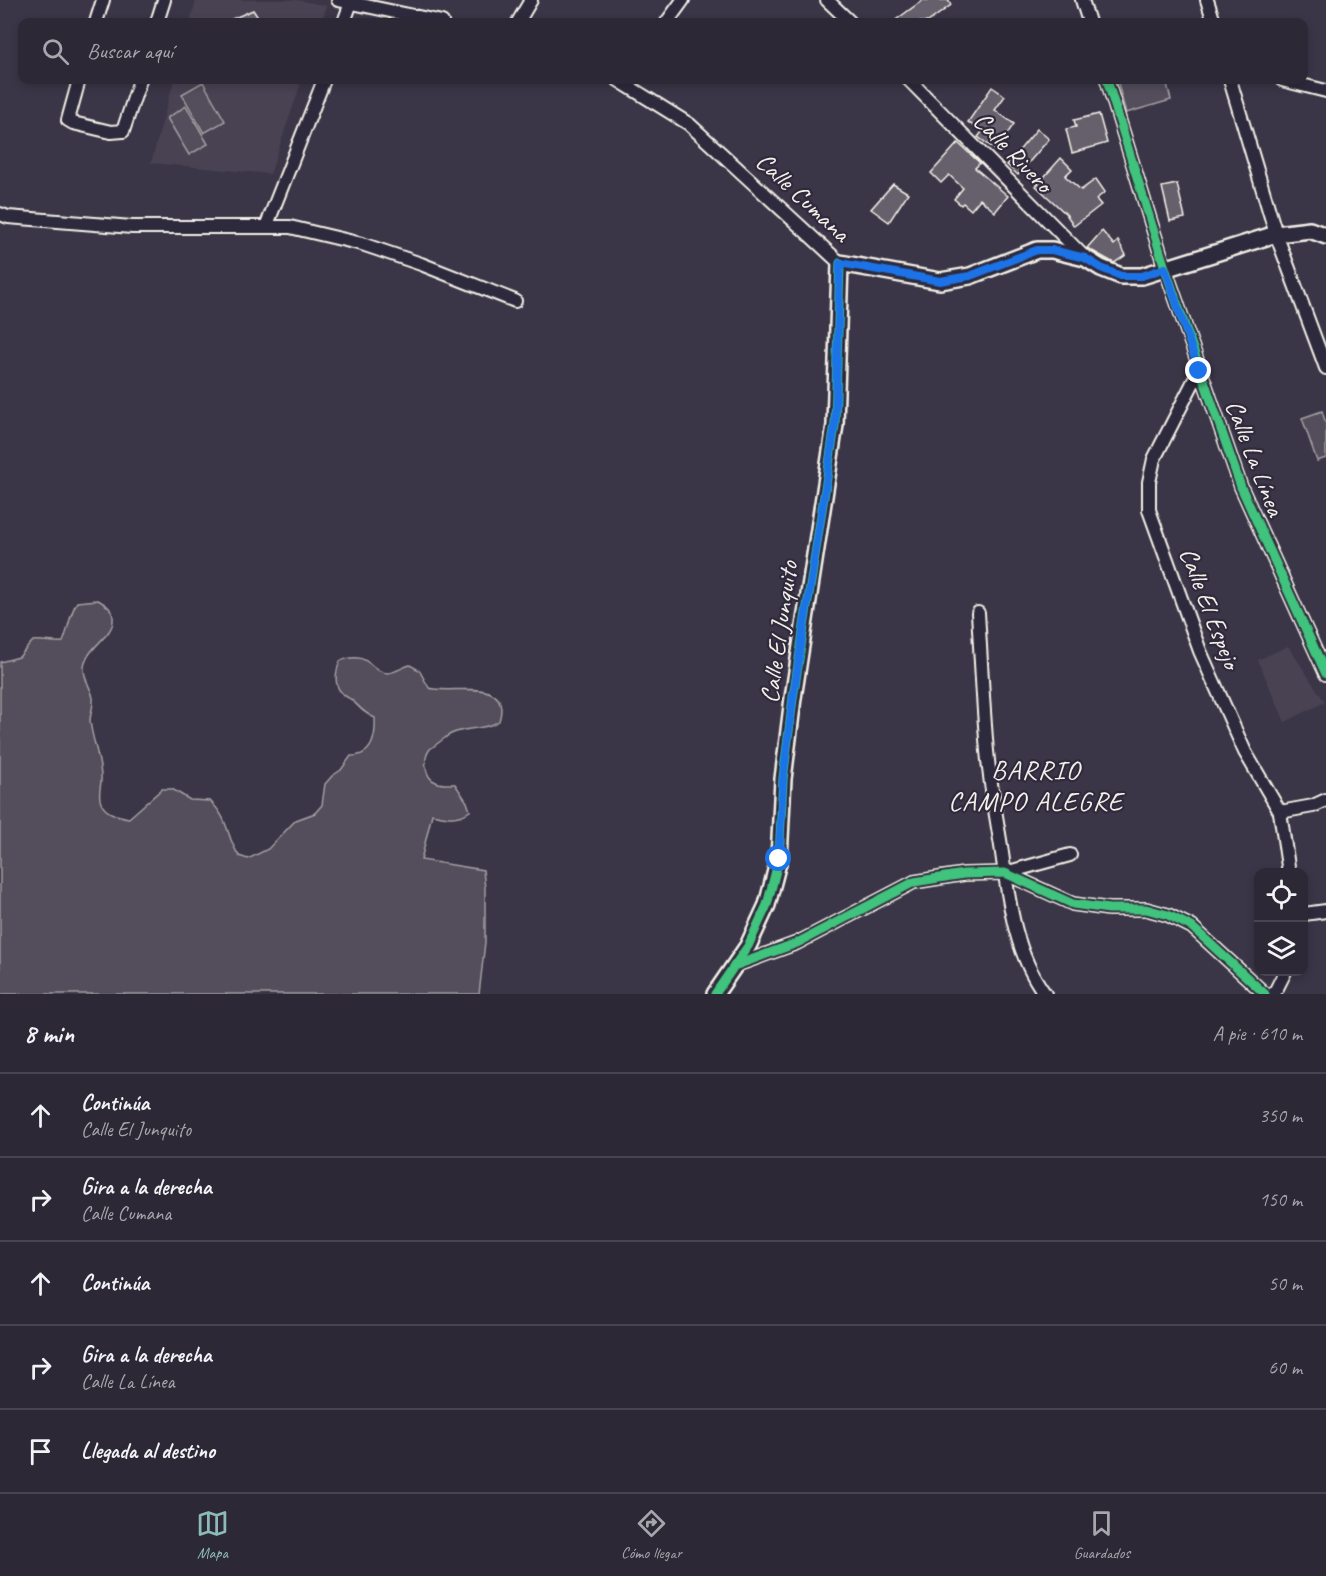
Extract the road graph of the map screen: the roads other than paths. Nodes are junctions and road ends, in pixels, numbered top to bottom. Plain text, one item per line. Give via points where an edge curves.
1 (103, 0) edge
2 (164, 0) edge
3 (338, 0) edge
4 (531, 0) edge
5 (683, 0) edge
6 (827, 0) edge
7 (1082, 0) edge
8 (1207, 0) edge
9 (352, 1) edge
10 (97, 18) edge
11 (158, 18) edge
12 (346, 18) edge
13 (425, 18) edge
14 (520, 18) edge
15 (670, 18) edge
16 (846, 18) edge
17 (1088, 18) edge
18 (1213, 18) edge
19 (78, 84) edge
20 (139, 84) edge
21 (322, 84) edge
22 (629, 84) edge
23 (913, 84) edge
24 (1108, 84) edge
25 (1231, 84) edge
26 (1298, 84) edge
27 (1326, 91) edge
28 (0, 214) edge
29 (1326, 224) edge
30 (266, 227) junction
31 (1310, 230) junction
32 (1276, 234) junction
33 (1326, 236) edge
34 (1085, 258) junction
35 (840, 263) junction
36 (1165, 268) junction
37 (515, 301) dead end
38 (1326, 369) edge
39 (1199, 371) junction
40 (978, 613) dead end
41 (1326, 674) edge
42 (1326, 800) edge
43 (1280, 812) junction
44 (1070, 855) dead end
45 (1288, 868) edge
46 (1005, 873) junction
47 (1326, 911) edge
48 (1308, 913) edge
49 (734, 966) junction
50 (1283, 976) edge
51 (715, 994) edge
52 (1045, 994) edge
53 (1264, 994) edge
54 (1274, 994) edge

1 - 10 street
2 - 11 street
3 - 9 street
4 - 14 street
5 - 15 street
6 - 16 street
7 - 17 street
8 - 18 street
9 - 12 street
9 - 13 street
19 - 20 street via 68,120 116,133 123,131
21 - 30 street
22 - 35 street, Calle Cumana via 689,124
23 - 34 street, Calle Rivero
24 - 36 street, Calle La Línea
25 - 32 street
26 - 27 street
28 - 30 street via 132,227
29 - 31 street
30 - 37 street via 290,227 362,244
31 - 32 street, Calle Cumana
31 - 33 street
32 - 36 street, Calle Cumana
32 - 38 street
34 - 35 street, Calle Cumana via 1037,250 970,276 940,281
34 - 36 street, Calle Cumana via 1121,276 1142,276
35 - 49 street, Calle El Junquito via 835,425 783,779 779,859 767,905
36 - 39 street, Calle La Línea
39 - 41 street, Calle La Línea via 1241,487
39 - 43 street, Calle El Espejo via 1154,459 1149,510 1200,651 1245,752
40 - 46 street via 987,753
42 - 43 street
43 - 45 street
44 - 46 street
46 - 49 street via 964,874 914,882 797,943
46 - 52 street via 1026,962
46 - 53 street via 1073,904 1146,909 1168,915 1192,927
47 - 48 street
49 - 51 street, Calle El Junquito
50 - 54 street

